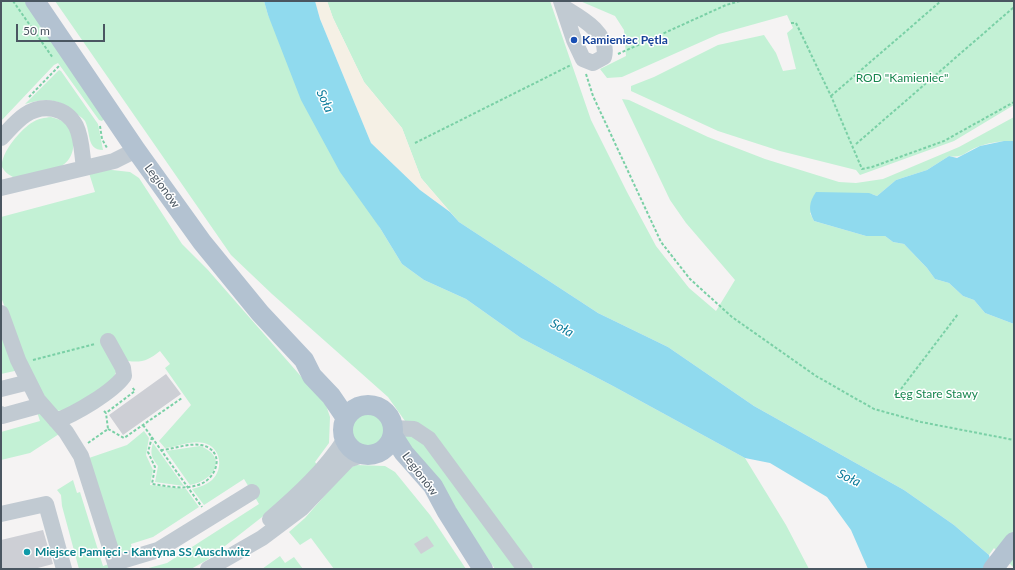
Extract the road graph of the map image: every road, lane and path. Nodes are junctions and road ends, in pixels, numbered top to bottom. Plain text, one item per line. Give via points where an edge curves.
1 (35, 1) edge
2 (740, 1) edge
3 (941, 1) edge
4 (562, 4) edge
5 (1014, 8) edge
6 (791, 23) dead end
7 (605, 54) junction
8 (582, 59) junction
9 (831, 96) junction
10 (1014, 102) edge
11 (1, 138) edge
12 (415, 143) dead end
13 (856, 144) dead end
14 (136, 150) junction
15 (84, 168) junction
16 (1, 188) edge
17 (1, 313) edge
18 (958, 314) dead end
19 (108, 341) joint
20 (20, 364) junction
21 (29, 382) junction
22 (1, 389) edge
23 (901, 389) dead end
24 (182, 398) dead end
25 (42, 405) junction
26 (352, 412) junction
27 (106, 413) dead end
28 (1, 414) edge
29 (56, 421) junction
30 (143, 425) junction
31 (108, 429) junction
32 (393, 432) junction
33 (152, 437) junction
34 (345, 439) junction
35 (1014, 440) edge
36 (77, 450) junction
37 (161, 450) junction
38 (370, 454) junction
39 (188, 487) junction
40 (252, 492) dead end
41 (446, 512) junction
42 (1, 514) edge
43 (210, 518) junction
44 (1014, 542) edge
45 (116, 566) edge
46 (213, 566) edge
47 (64, 569) edge
48 (483, 569) edge
49 (525, 569) edge
50 (994, 569) edge

1 - 14 main road, Legionów
2 - 7 path via 618,54
3 - 9 path
4 - 7 street via 599,34 606,44
4 - 8 street
5 - 13 path
6 - 9 path via 796,23
7 - 8 street via 593,63
8 - 12 path
8 - 35 path via 593,96 661,242 690,279 732,317 816,376 874,409 921,422
9 - 10 path via 862,169 872,168 944,141
11 - 15 street via 26,114 42,108 57,109 68,115 76,126
14 - 15 street via 114,161
14 - 26 main road, Legionów via 227,274 304,360 312,376 331,396
15 - 16 street
17 - 20 street
18 - 23 path
19 - 20 path
19 - 29 street via 123,368 124,376 113,388 70,416
20 - 21 street
21 - 22 street
21 - 25 street
24 - 30 path
25 - 28 street via 2,416
25 - 29 street
26 - 32 main road via 367,405 382,408 388,414
26 - 34 main road via 344,425
27 - 31 path
29 - 36 street
30 - 31 path via 124,438
30 - 33 path
31 - 36 path
32 - 38 main road via 390,444
32 - 41 main road, Legionów via 404,452 433,486
32 - 49 street via 414,429 429,439
33 - 37 path
33 - 39 path via 148,452 155,467 152,484
34 - 38 main road via 355,451
34 - 46 street via 333,458 295,498
36 - 45 street
37 - 39 path
37 - 39 path via 199,445 214,453 217,466 213,475 198,485
38 - 41 main road, Legionów via 397,461
38 - 46 street via 348,460 302,508 262,538
39 - 43 path
40 - 43 street
41 - 48 main road, Legionów
42 - 47 street via 46,504
43 - 45 street via 158,550
44 - 50 main road

